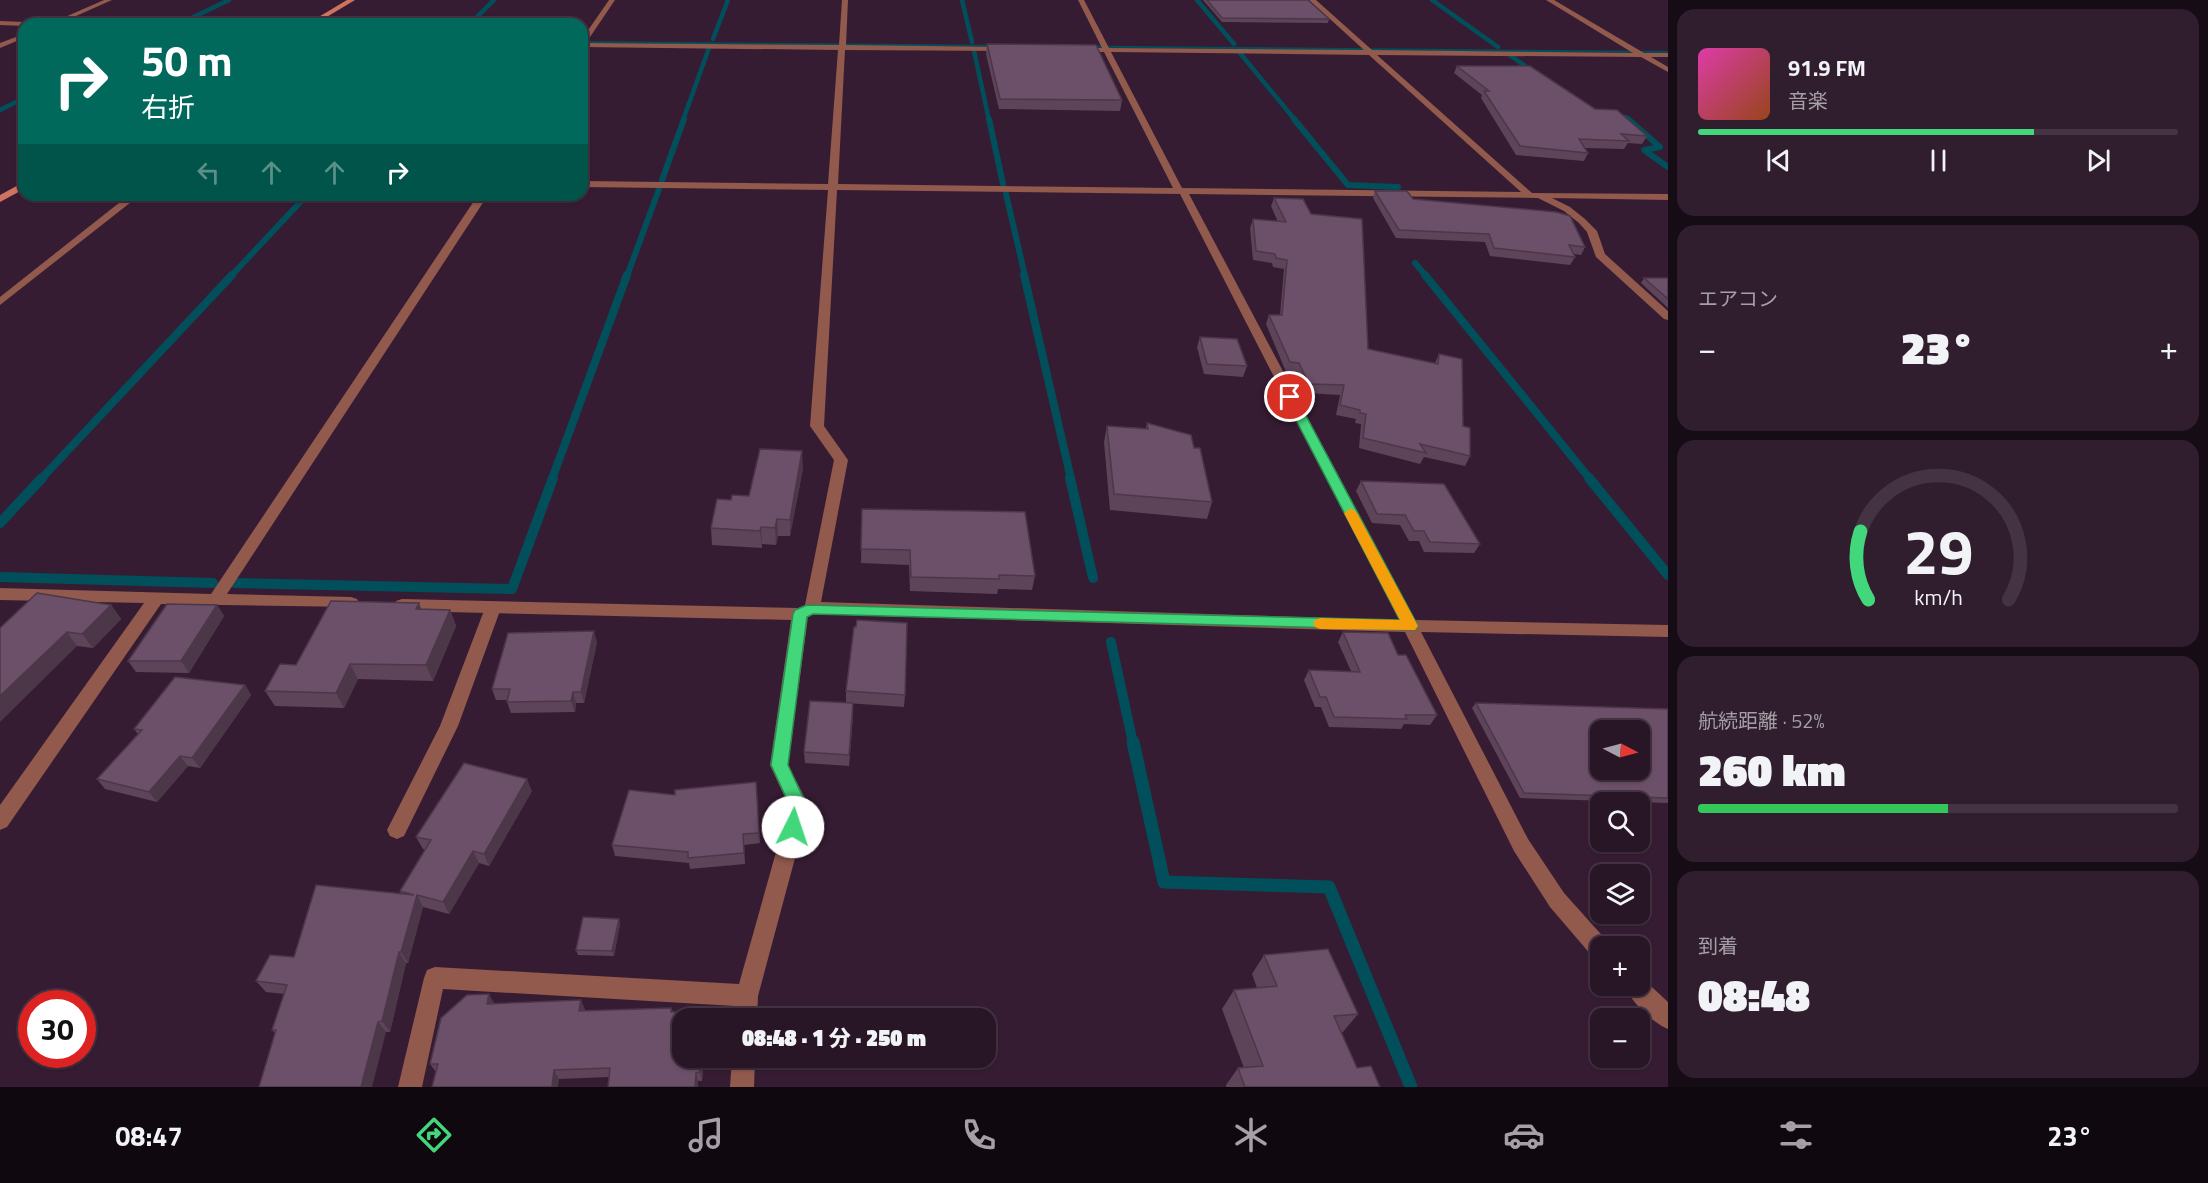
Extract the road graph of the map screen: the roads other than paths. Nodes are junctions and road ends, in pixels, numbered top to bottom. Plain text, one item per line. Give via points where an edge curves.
1 (109, 0) edge
2 (352, 0) edge
3 (612, 0) edge
4 (845, 0) edge
5 (1082, 0) edge
6 (1312, 0) edge
7 (1549, 0) edge
8 (66, 18) edge
9 (320, 18) edge
10 (0, 23) edge
11 (18, 24) edge
12 (588, 36) edge
13 (18, 38) edge
14 (588, 44) edge
15 (842, 45) junction
16 (0, 46) edge
17 (1107, 48) junction
18 (1015, 50) edge
19 (1073, 50) edge
20 (1368, 50) junction
21 (1639, 53) junction
22 (1668, 55) edge
23 (1668, 70) edge
24 (588, 184) edge
25 (833, 187) junction
26 (18, 188) edge
27 (1181, 191) junction
28 (1533, 195) junction
29 (1668, 197) edge
30 (0, 199) edge
31 (127, 201) edge
32 (479, 201) edge
33 (0, 302) edge
34 (1668, 317) edge
35 (0, 594) edge
36 (157, 597) junction
37 (216, 598) junction
38 (366, 603) edge
39 (389, 604) edge
40 (493, 608) junction
41 (806, 611) junction
42 (1410, 626) junction
43 (1668, 631) edge
44 (0, 821) edge
45 (397, 830) dead end
46 (1590, 938) edge
47 (747, 996) junction
48 (1646, 996) edge
49 (746, 1008) edge
50 (1668, 1017) edge
51 (743, 1068) edge
52 (410, 1087) edge
53 (742, 1087) edge

1 - 8 street
2 - 9 street
3 - 12 street
4 - 15 street
5 - 17 street
6 - 20 street
7 - 21 street
10 - 11 street
13 - 16 street
14 - 15 street
15 - 18 street
15 - 25 street
17 - 19 street
17 - 20 street
17 - 27 street
20 - 21 street
20 - 28 street
21 - 22 street
21 - 23 street
24 - 25 street
25 - 27 street
25 - 41 street via 817,426 841,460
26 - 30 street
27 - 28 street
27 - 42 street
28 - 29 street
28 - 34 street via 1554,202 1582,220 1592,231 1600,255
31 - 33 street
32 - 37 street
35 - 36 street
36 - 37 street
36 - 44 street
37 - 38 street
39 - 40 street
40 - 41 street
40 - 45 street via 449,726
41 - 42 street
41 - 47 street via 779,765 799,806
42 - 43 street
42 - 46 street via 1521,845 1557,900
47 - 49 street
47 - 52 street via 435,978
48 - 50 street
51 - 53 street

